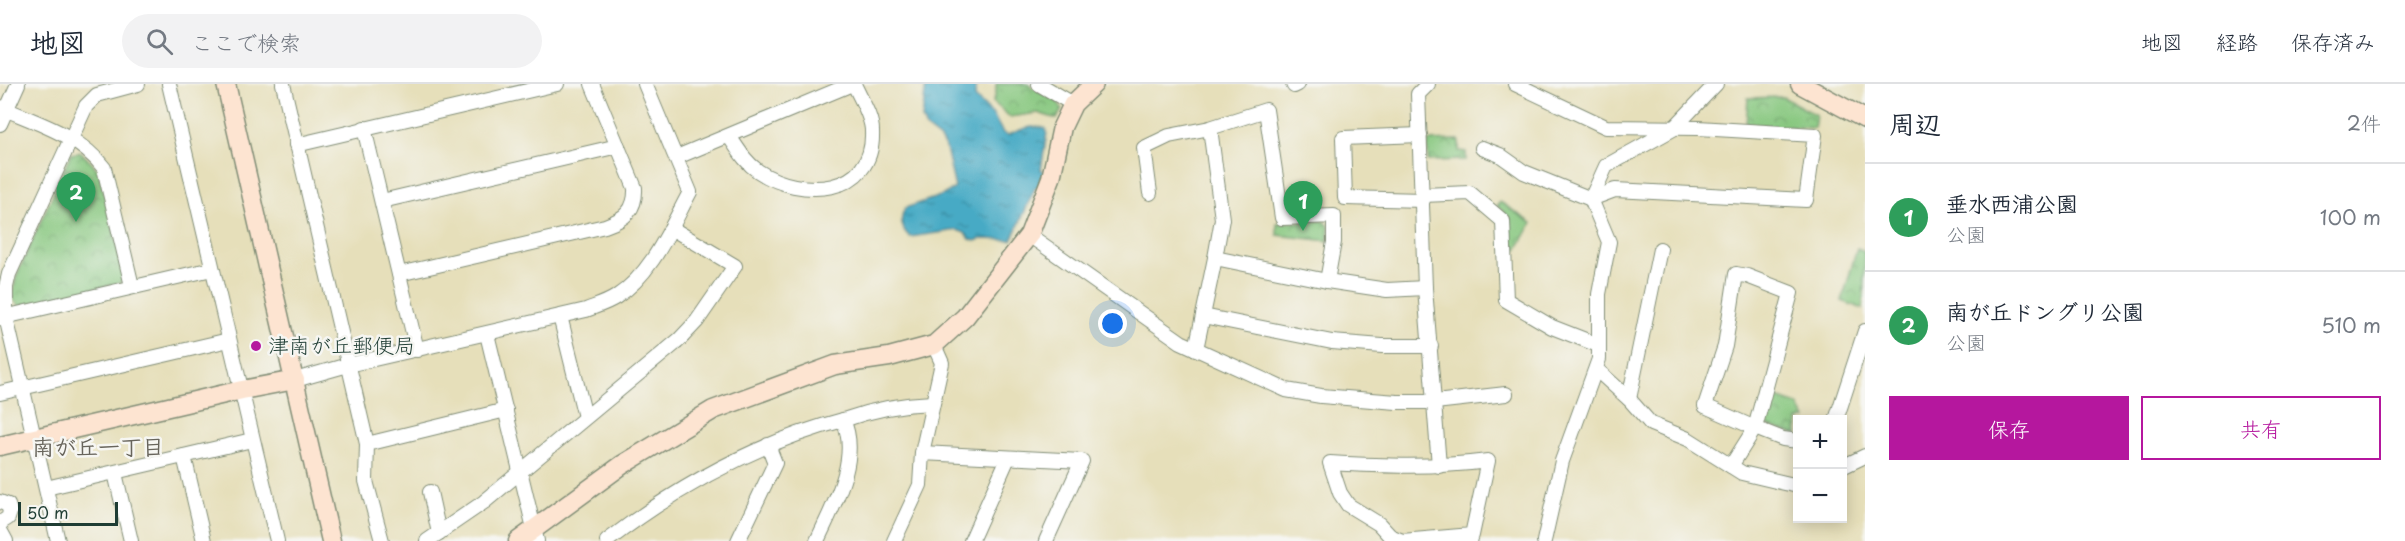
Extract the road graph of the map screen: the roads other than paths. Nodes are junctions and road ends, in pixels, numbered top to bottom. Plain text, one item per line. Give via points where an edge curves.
1 (18, 84) edge
2 (138, 84) edge
3 (169, 84) edge
4 (226, 84) edge
5 (283, 84) edge
6 (592, 84) edge
7 (853, 84) edge
8 (1039, 84) edge
9 (1094, 84) edge
10 (1293, 84) edge
11 (1298, 84) edge
12 (1428, 84) edge
13 (1515, 84) edge
14 (1716, 84) edge
15 (1800, 84) edge
16 (550, 85) edge
17 (647, 85) edge
18 (1073, 104) junction
19 (3, 108) edge
20 (1865, 119) edge
21 (0, 124) edge
22 (364, 128) junction
23 (1210, 128) junction
24 (1673, 129) junction
25 (1420, 135) junction
26 (729, 136) junction
27 (71, 138) junction
28 (296, 145) junction
29 (618, 146) junction
30 (1482, 148) dead end
31 (677, 157) junction
32 (1150, 193) dead end
33 (1423, 197) junction
34 (1591, 199) junction
35 (382, 201) junction
36 (671, 228) junction
37 (1029, 235) junction
38 (1660, 249) dead end
39 (1215, 258) junction
40 (212, 269) junction
41 (399, 274) junction
42 (1327, 281) junction
43 (132, 286) junction
44 (1425, 288) junction
45 (560, 316) junction
46 (1203, 316) junction
47 (3, 317) edge
48 (1865, 331) edge
49 (487, 334) junction
50 (229, 340) junction
51 (934, 345) junction
52 (1598, 345) junction
53 (1431, 346) junction
54 (1863, 348) edge
55 (1196, 349) junction
56 (417, 350) junction
57 (348, 365) junction
58 (1596, 369) junction
59 (295, 380) junction
60 (21, 388) junction
61 (242, 390) junction
62 (0, 393) edge
63 (1506, 394) dead end
64 (1629, 399) junction
65 (1436, 402) junction
66 (932, 403) junction
67 (506, 410) junction
68 (1838, 415) edge
69 (585, 417) junction
70 (843, 420) junction
71 (1755, 428) junction
72 (34, 438) junction
73 (252, 440) junction
74 (1793, 441) edge
75 (367, 444) junction
76 (768, 445) junction
77 (0, 446) edge
78 (922, 453) junction
79 (184, 456) junction
80 (1865, 456) edge
81 (1008, 458) junction
82 (1847, 465) edge
83 (1439, 466) junction
84 (1731, 466) junction
85 (522, 471) junction
86 (115, 473) junction
87 (1793, 485) edge
88 (46, 488) junction
89 (430, 492) dead end
90 (0, 502) edge
91 (0, 523) edge
92 (0, 530) edge
93 (439, 533) junction
94 (535, 535) edge
95 (1471, 538) edge
96 (6, 541) edge
97 (58, 541) edge
98 (131, 541) edge
99 (204, 541) edge
100 (276, 541) edge
101 (331, 541) edge
102 (381, 541) edge
103 (427, 541) edge
104 (519, 541) edge
105 (607, 541) edge
106 (738, 541) edge
107 (817, 541) edge
108 (894, 541) edge
109 (971, 541) edge
110 (1046, 541) edge
111 (1544, 541) edge

1 - 19 street
2 - 27 street via 91,99
3 - 40 street
4 - 59 street
5 - 28 street
6 - 29 street
7 - 26 street
7 - 26 street via 871,124 872,143 863,166 846,183 809,189 780,182 742,157
8 - 18 street
9 - 18 street
10 - 11 street
12 - 25 street via 1418,94
13 - 24 street via 1606,127
14 - 24 street
15 - 20 street
16 - 22 street
17 - 31 street
18 - 37 street via 1062,127 1051,178
19 - 21 street
19 - 27 street
22 - 28 street
22 - 35 street
23 - 32 street via 1169,136 1143,148
23 - 39 street via 1222,219
23 - 42 street via 1266,110 1282,218 1334,216
24 - 34 street via 1606,166
24 - 34 street via 1815,135 1806,200 1615,190
25 - 33 street
25 - 33 street via 1343,138 1345,198
26 - 31 street
27 - 43 street via 104,168
27 - 47 street via 9,274
28 - 57 street
29 - 35 street
29 - 41 street via 635,188 634,205 622,219
30 - 34 street via 1524,172
31 - 36 street via 690,192
33 - 44 street
33 - 52 street via 1470,193 1503,221 1506,300 1552,327
34 - 52 street via 1609,242 1599,294
35 - 41 street
36 - 45 street via 642,275 616,297
36 - 69 street via 735,266 679,340
37 - 51 street via 965,317
37 - 55 street via 1160,329
38 - 64 street
39 - 42 street
39 - 46 street
40 - 43 street
40 - 50 street
41 - 56 street
42 - 44 street via 1387,290
43 - 47 street
44 - 53 street
45 - 49 street
45 - 69 street
46 - 53 street via 1332,342
46 - 55 street
47 - 60 street
48 - 54 street
49 - 56 street
49 - 67 street
50 - 60 street
50 - 61 street
51 - 66 street via 942,363
51 - 94 street via 835,365 713,410 622,465
52 - 58 street
53 - 65 street
54 - 68 street
55 - 65 street via 1286,390 1361,400
56 - 57 street
57 - 59 street
57 - 75 street
58 - 64 street
58 - 111 street via 1562,461
59 - 61 street
59 - 101 street
60 - 62 street
60 - 72 street
61 - 72 street
61 - 73 street
63 - 65 street
64 - 84 street via 1651,424 1688,440
65 - 83 street
66 - 70 street
66 - 78 street
67 - 75 street
67 - 85 street
69 - 85 street
70 - 76 street
70 - 107 street via 848,430 846,472
71 - 71 street via 1706,406 1725,346 1736,274 1791,293
71 - 74 street
71 - 84 street
72 - 77 street
72 - 88 street
73 - 79 street
73 - 100 street
75 - 102 street via 366,481
76 - 105 street via 680,489
76 - 106 street via 775,463
78 - 81 street
78 - 108 street via 920,485
79 - 86 street
79 - 99 street
80 - 82 street
81 - 109 street
81 - 110 street via 1082,462
83 - 95 street via 1488,461
83 - 95 street via 1330,463 1348,505 1379,524 1390,536 1402,541
84 - 87 street via 1750,476
85 - 93 street
85 - 94 street
86 - 88 street
86 - 98 street
88 - 97 street
89 - 93 street
90 - 91 street via 8,505 10,512
92 - 96 street
93 - 103 street
94 - 104 street

